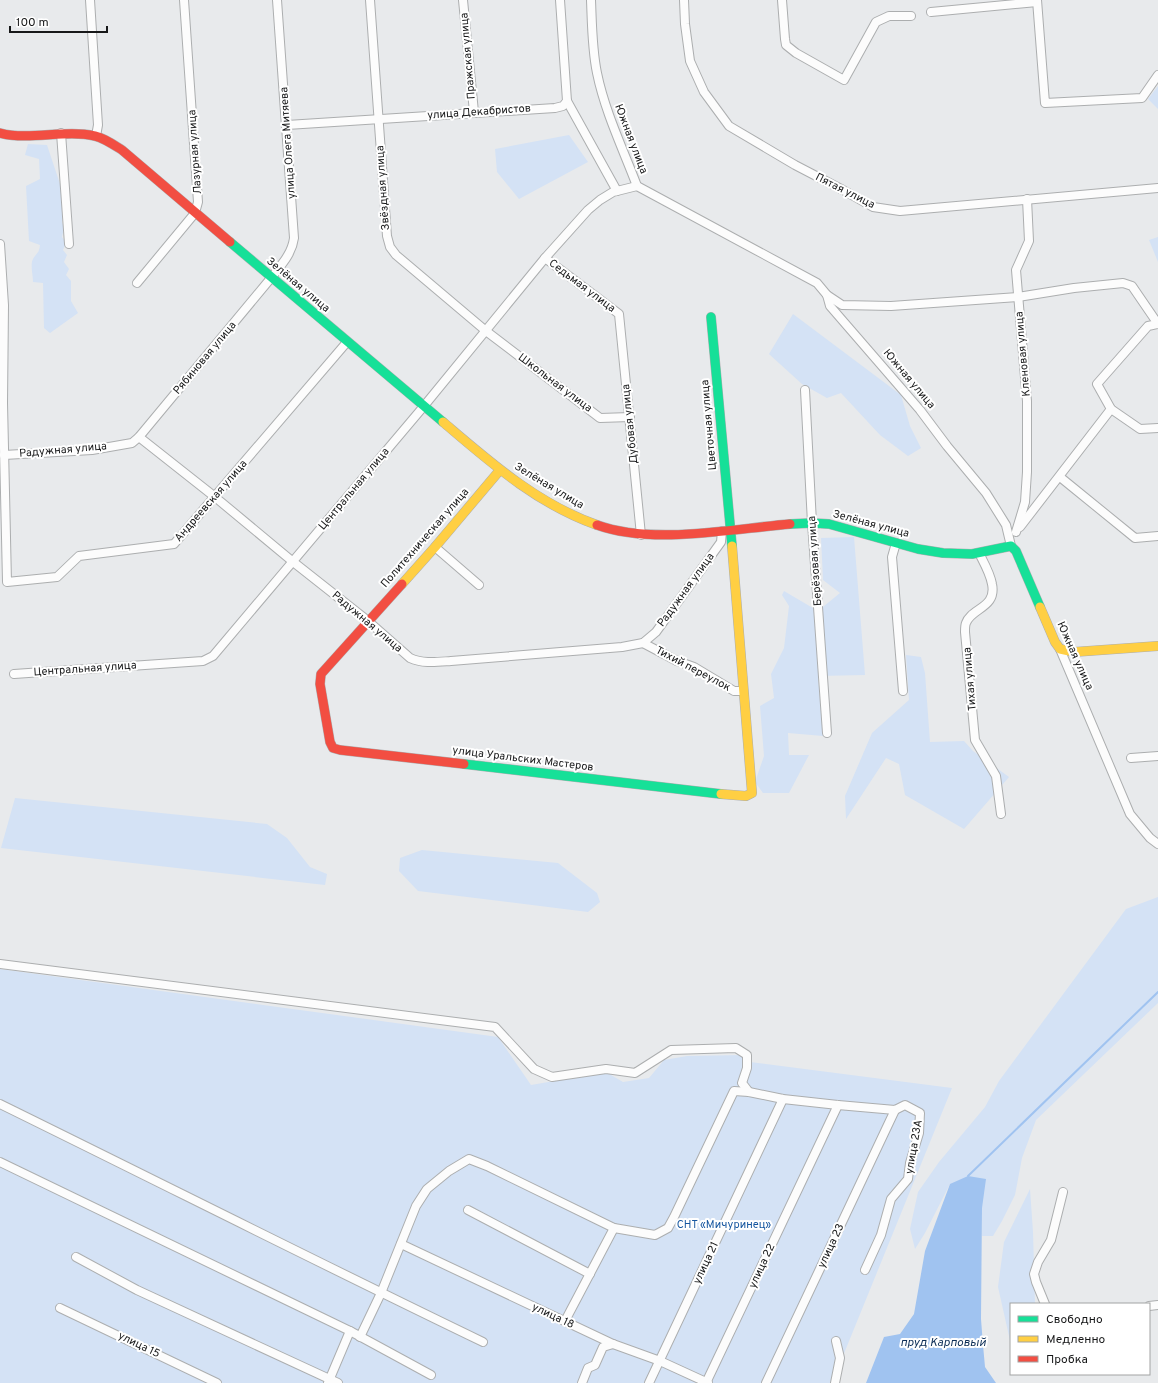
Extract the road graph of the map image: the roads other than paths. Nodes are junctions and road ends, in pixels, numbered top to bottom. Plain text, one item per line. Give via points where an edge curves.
1 (90, 0) edge
2 (184, 0) edge
3 (277, 0) edge
4 (370, 0) edge
5 (463, 0) edge
6 (560, 0) edge
7 (591, 0) edge
8 (684, 0) edge
9 (782, 0) edge
10 (1037, 1) edge
11 (931, 12) dead end
12 (911, 16) dead end
13 (1158, 75) edge
14 (567, 101) junction
15 (474, 112) junction
16 (378, 118) junction
17 (286, 125) junction
18 (0, 133) edge
19 (61, 133) junction
20 (96, 136) junction
21 (637, 186) junction
22 (1158, 188) edge
23 (617, 191) junction
24 (1028, 199) junction
25 (194, 213) junction
26 (0, 244) edge
27 (69, 244) dead end
28 (545, 258) junction
29 (271, 278) junction
30 (137, 283) dead end
31 (827, 295) junction
32 (1018, 298) junction
33 (619, 314) joint
34 (710, 317) dead end
35 (1158, 324) edge
36 (486, 331) junction
37 (347, 342) junction
38 (805, 390) dead end
39 (424, 406) junction
40 (1110, 409) junction
41 (630, 417) junction
42 (1158, 428) edge
43 (139, 437) junction
44 (4, 455) junction
45 (500, 470) junction
46 (1060, 477) junction
47 (215, 497) junction
48 (812, 523) junction
49 (726, 530) junction
50 (1016, 532) junction
51 (641, 535) junction
52 (1158, 536) edge
53 (896, 543) junction
54 (1011, 546) junction
55 (435, 547) junction
56 (979, 553) junction
57 (292, 561) junction
58 (479, 585) dead end
59 (368, 621) junction
60 (643, 643) junction
61 (1158, 646) edge
62 (1060, 649) junction
63 (14, 674) dead end
64 (743, 691) junction
65 (903, 691) dead end
66 (827, 733) dead end
67 (1158, 756) edge
68 (1131, 758) dead end
69 (1002, 814) dead end
70 (1158, 844) edge
71 (0, 964) edge
72 (749, 1092) junction
73 (783, 1099) junction
74 (0, 1104) edge
75 (838, 1105) junction
76 (895, 1110) junction
77 (0, 1162) edge
78 (1063, 1192) dead end
79 (468, 1210) dead end
80 (614, 1228) junction
81 (401, 1244) junction
82 (76, 1257) dead end
83 (865, 1270) dead end
84 (590, 1274) junction
85 (381, 1293) junction
86 (1045, 1303) edge
87 (60, 1308) dead end
88 (565, 1321) junction
89 (350, 1331) junction
90 (360, 1337) junction
91 (836, 1341) dead end
92 (483, 1342) dead end
93 (613, 1344) junction
94 (660, 1362) junction
95 (431, 1375) dead end
96 (328, 1381) edge
97 (217, 1383) edge
98 (338, 1383) edge
99 (582, 1383) edge
100 (649, 1383) edge
101 (707, 1383) edge
102 (766, 1383) edge
103 (835, 1383) edge

1 - 20 street via 98,125
2 - 25 street, Лазурная улица via 198,202
3 - 17 street, улица Олега Митяева
4 - 16 street, Звёздная улица
5 - 15 street, Пражская улица
6 - 14 street
7 - 21 street, Южная улица via 593,42 604,101
8 - 24 street, Пятая улица via 690,61 704,92 729,126 795,165 873,207 900,211
9 - 12 street via 786,45 844,80 876,22 888,16
10 - 11 street
10 - 13 street via 1045,103 1142,98
14 - 15 street, улица Декабристов via 563,106 555,108
14 - 23 street
15 - 16 street, улица Декабристов
16 - 17 street, улица Декабристов
16 - 36 street, Звёздная улица via 390,247 396,255
17 - 29 street, улица Олега Митяева via 294,238 289,254
18 - 19 street, Зелёная улица via 12,136
19 - 20 street, Зелёная улица
19 - 27 street
20 - 25 street, Зелёная улица via 122,150
21 - 23 street, Центральная улица
21 - 31 street, Южная улица via 817,283
22 - 24 street, Пятая улица
23 - 28 street, Центральная улица via 588,210
24 - 32 street via 1029,241 1016,270
25 - 29 street, Зелёная улица
25 - 30 street, Лазурная улица
26 - 44 street via 4,305
28 - 33 street, Седьмая улица
28 - 36 street, Центральная улица
29 - 37 street, Зелёная улица
29 - 43 street, Рябиновая улица
31 - 32 street, Кленовая улица via 842,305 891,306
31 - 54 street, Южная улица via 830,306 920,410 986,493 1006,525
32 - 35 street via 1123,283 1132,286
32 - 50 street, Кленовая улица via 1027,401 1027,472 1025,502
33 - 41 street, Дубовая улица
34 - 49 street, Цветочная улица
35 - 40 street via 1148,326 1097,384
36 - 39 street, Центральная улица
36 - 41 street, Школьная улица via 600,418
37 - 39 street, Зелёная улица
37 - 47 street, Андреевская улица
38 - 48 street, Берёзовая улица
39 - 45 street, Зелёная улица
39 - 57 street, Центральная улица
40 - 42 street via 1140,429
40 - 46 street
41 - 51 street, Дубовая улица
43 - 44 street, Радужная улица via 132,443 92,450
43 - 47 street, Радужная улица
44 - 47 street, Андреевская улица via 7,582 57,577 79,556 174,544
45 - 51 street, Зелёная улица via 527,489 578,518 620,532
45 - 55 street, Политехническая улица
46 - 50 street
46 - 52 street via 1135,538
47 - 57 street, Радужная улица
48 - 49 street, Зелёная улица
48 - 53 street, Зелёная улица via 829,524
48 - 66 street, Берёзовая улица
49 - 51 street, Зелёная улица
49 - 60 street, Радужная улица via 721,542 656,632
49 - 64 street, Цветочная улица
50 - 54 street
53 - 56 street, Зелёная улица via 943,553
53 - 65 street via 892,557
54 - 56 street, Зелёная улица
54 - 62 street, Южная улица via 1016,551
55 - 58 street
55 - 59 street, Политехническая улица
56 - 69 street, Тихая улица via 993,586 992,596 987,604 970,616 965,632 975,740 996,776
57 - 59 street, Радужная улица
57 - 63 street, Центральная улица via 213,656 203,661
59 - 60 street, Радужная улица via 410,658 429,662 622,648
59 - 64 street, улица Уральских Мастеров via 321,674 320,684 330,742 333,748 340,750 746,796 752,793
60 - 64 street, Тихий переулок via 694,667 734,691
61 - 62 street via 1074,652
62 - 70 street, Южная улица via 1130,814
67 - 68 street
71 - 72 street via 495,1027 534,1069 552,1077 606,1069 635,1073 671,1050 736,1048 747,1055 747,1068 742,1083
72 - 73 street
72 - 80 street via 734,1091 668,1228 655,1235
73 - 75 street
73 - 94 street, улица 21
74 - 85 street
75 - 76 street
75 - 101 street, улица 22
76 - 83 street, улица 23А via 905,1105 920,1113 919,1133 908,1179 891,1199 881,1235
76 - 102 street, улица 23
77 - 89 street
78 - 86 street via 1051,1240 1034,1274
79 - 84 street
80 - 81 street via 469,1159 427,1189 416,1206
80 - 84 street
81 - 85 street
81 - 88 street, улица 18
82 - 96 street via 137,1290
84 - 88 street
85 - 90 street
85 - 92 street
87 - 97 street, улица 15
88 - 93 street, улица 18
89 - 90 street
89 - 96 street
90 - 95 street
91 - 103 street via 840,1358
93 - 94 street, улица 18
93 - 99 street via 603,1346 595,1365 588,1368
94 - 100 street, улица 21
94 - 101 street, улица 18
96 - 98 street

